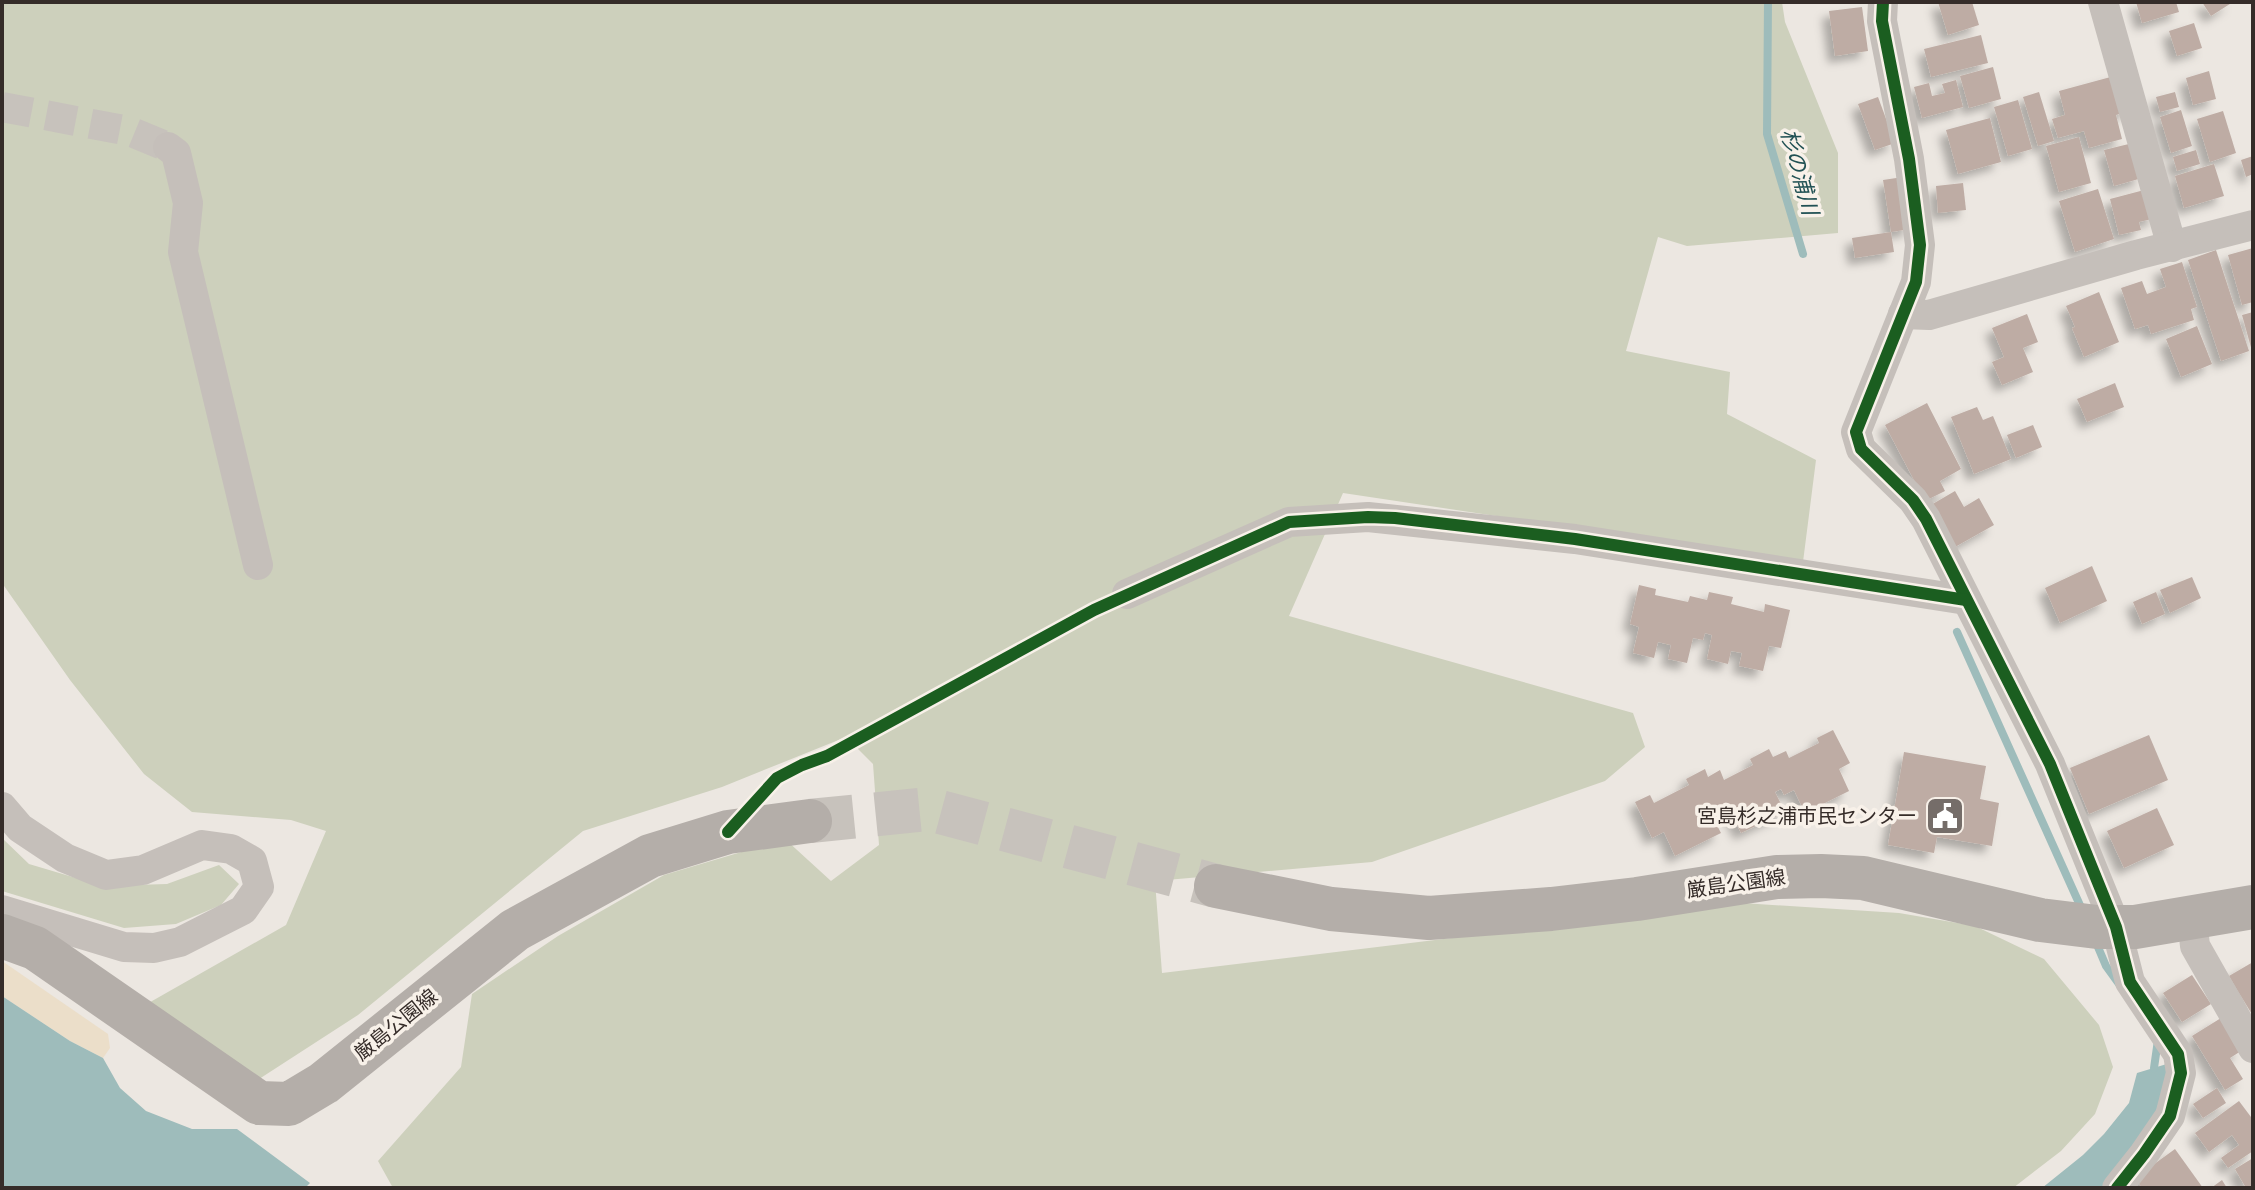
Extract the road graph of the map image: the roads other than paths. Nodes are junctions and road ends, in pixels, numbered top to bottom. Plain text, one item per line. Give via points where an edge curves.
1 (1883, 2) edge
2 (2103, 2) edge
3 (168, 147) tunnel mouth
4 (2253, 225) edge
5 (2172, 247) junction
6 (1903, 314) junction
7 (258, 565) dead end
8 (1127, 594) dead end
9 (1966, 600) junction
10 (2, 807) edge
11 (810, 821) tunnel mouth
12 (1216, 886) tunnel mouth
13 (2253, 907) edge
14 (2, 910) edge
15 (2192, 918) junction
16 (2107, 927) junction
17 (2, 936) edge
18 (2253, 1048) edge
19 (2117, 1188) edge

1 - 6 street via 1920,245 1916,282
2 - 5 street
3 - 7 street via 176,153 188,203 183,252
4 - 5 street
5 - 6 street via 1929,315
6 - 9 street via 1856,432 1861,449 1926,519
8 - 9 street via 1289,522 1368,517 1575,539
9 - 16 street via 2050,764
10 - 14 street via 20,828 65,858 106,875 143,870 202,845 231,849 252,861 259,887 243,910 180,942 154,948 124,947
11 - 17 main road, 厳島公園線 via 728,832 650,856 515,930 324,1083 289,1104 259,1103 35,948
12 - 16 main road, 厳島公園線 via 1331,909 1429,918 1637,899 1777,877 1835,876 2054,923
13 - 15 main road, 厳島公園線
15 - 16 main road, 厳島公園線
15 - 18 street via 2195,946
16 - 19 street via 2130,982 2178,1054 2181,1073 2170,1116

